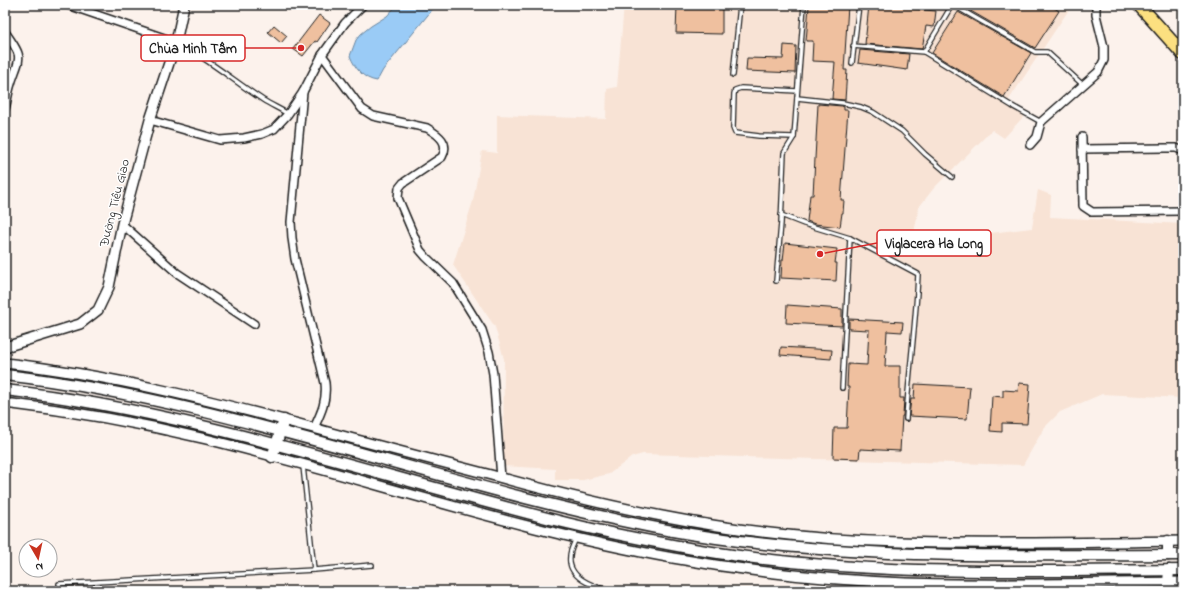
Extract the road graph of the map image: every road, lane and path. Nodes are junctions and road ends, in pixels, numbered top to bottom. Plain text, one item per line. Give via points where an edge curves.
1 (68, 5) edge
2 (184, 5) edge
3 (363, 5) edge
4 (740, 5) edge
5 (804, 5) edge
6 (859, 5) edge
7 (953, 5) edge
8 (1098, 5) edge
9 (1140, 5) edge
10 (5, 32) edge
11 (176, 42) junction
12 (853, 46) junction
13 (924, 52) junction
14 (1183, 54) edge
15 (322, 55) junction
16 (852, 63) dead end
17 (733, 75) dead end
18 (1084, 85) junction
19 (797, 91) junction
20 (303, 92) junction
21 (7, 94) edge
22 (796, 98) junction
23 (5, 108) edge
24 (288, 114) junction
25 (150, 120) junction
26 (1041, 122) junction
27 (794, 137) junction
28 (1082, 137) dead end
29 (1030, 145) dead end
30 (1082, 149) junction
31 (1183, 151) edge
32 (952, 177) dead end
33 (1183, 212) edge
34 (781, 215) junction
35 (122, 224) junction
36 (850, 238) junction
37 (776, 281) dead end
38 (254, 324) dead end
39 (5, 348) edge
40 (5, 363) edge
41 (5, 375) edge
42 (842, 388) dead end
43 (5, 390) edge
44 (5, 403) edge
45 (906, 419) dead end
46 (284, 420) junction
47 (314, 428) junction
48 (280, 432) junction
49 (276, 445) junction
50 (272, 457) junction
51 (303, 465) junction
52 (500, 478) junction
53 (576, 538) junction
54 (1168, 541) junction
55 (1183, 541) edge
56 (1168, 555) junction
57 (1183, 555) edge
58 (372, 565) dead end
59 (314, 570) junction
60 (1169, 570) junction
61 (1183, 570) edge
62 (1183, 582) edge
63 (1168, 583) junction
64 (59, 584) dead end
65 (610, 591) edge

1 - 11 street
2 - 11 street, Đường Tiêu Giao
3 - 15 street via 345,23
4 - 17 lane
5 - 19 lane
6 - 12 lane
7 - 13 lane
7 - 18 lane via 1035,52 1047,52
8 - 18 street via 1096,15 1104,47 1104,60 1098,72
9 - 14 highway
10 - 21 street via 17,48 20,59
11 - 24 lane
11 - 25 street, Đường Tiêu Giao
12 - 13 lane
12 - 16 lane
13 - 26 lane
15 - 20 street
15 - 52 street via 367,113 427,128 442,139 445,145 442,157 403,183 399,188 398,198 420,250 453,283 482,330 493,374
18 - 26 street
19 - 22 lane
19 - 27 lane via 741,88 735,90 734,94 735,134
20 - 24 street
20 - 47 street via 292,238 326,383 324,406
21 - 23 street
22 - 27 lane
22 - 32 lane via 861,107 873,112 902,131
24 - 25 street via 274,129 262,134 220,140
25 - 35 street, Đường Tiêu Giao
26 - 29 street via 1037,137
27 - 34 lane via 784,153
28 - 30 street
30 - 31 street via 1171,148
30 - 33 street via 1083,206 1087,210
34 - 36 lane
34 - 37 lane
35 - 38 street via 177,273
35 - 39 street, Đường Tiêu Giao via 109,287 98,310 80,324
36 - 42 lane
36 - 45 lane via 918,274
40 - 46 street via 119,380
41 - 48 main road via 120,393
43 - 49 main road via 122,408
44 - 50 street via 124,421 207,439
46 - 47 street
46 - 48 main road
47 - 52 street
48 - 49 main road
48 - 56 main road via 568,509 668,530 749,542 834,551 901,554
49 - 50 main road
49 - 60 main road via 568,524 670,545 752,558 903,570
50 - 51 street
51 - 53 street
51 - 59 lane
52 - 54 street via 667,517 748,530 826,538 975,543
53 - 63 street via 754,571 839,579 966,584
53 - 65 lane via 570,556 574,572 585,581
54 - 55 street
54 - 56 main road
56 - 57 main road
58 - 59 lane
59 - 64 lane
60 - 61 main road
60 - 63 main road
62 - 63 street

